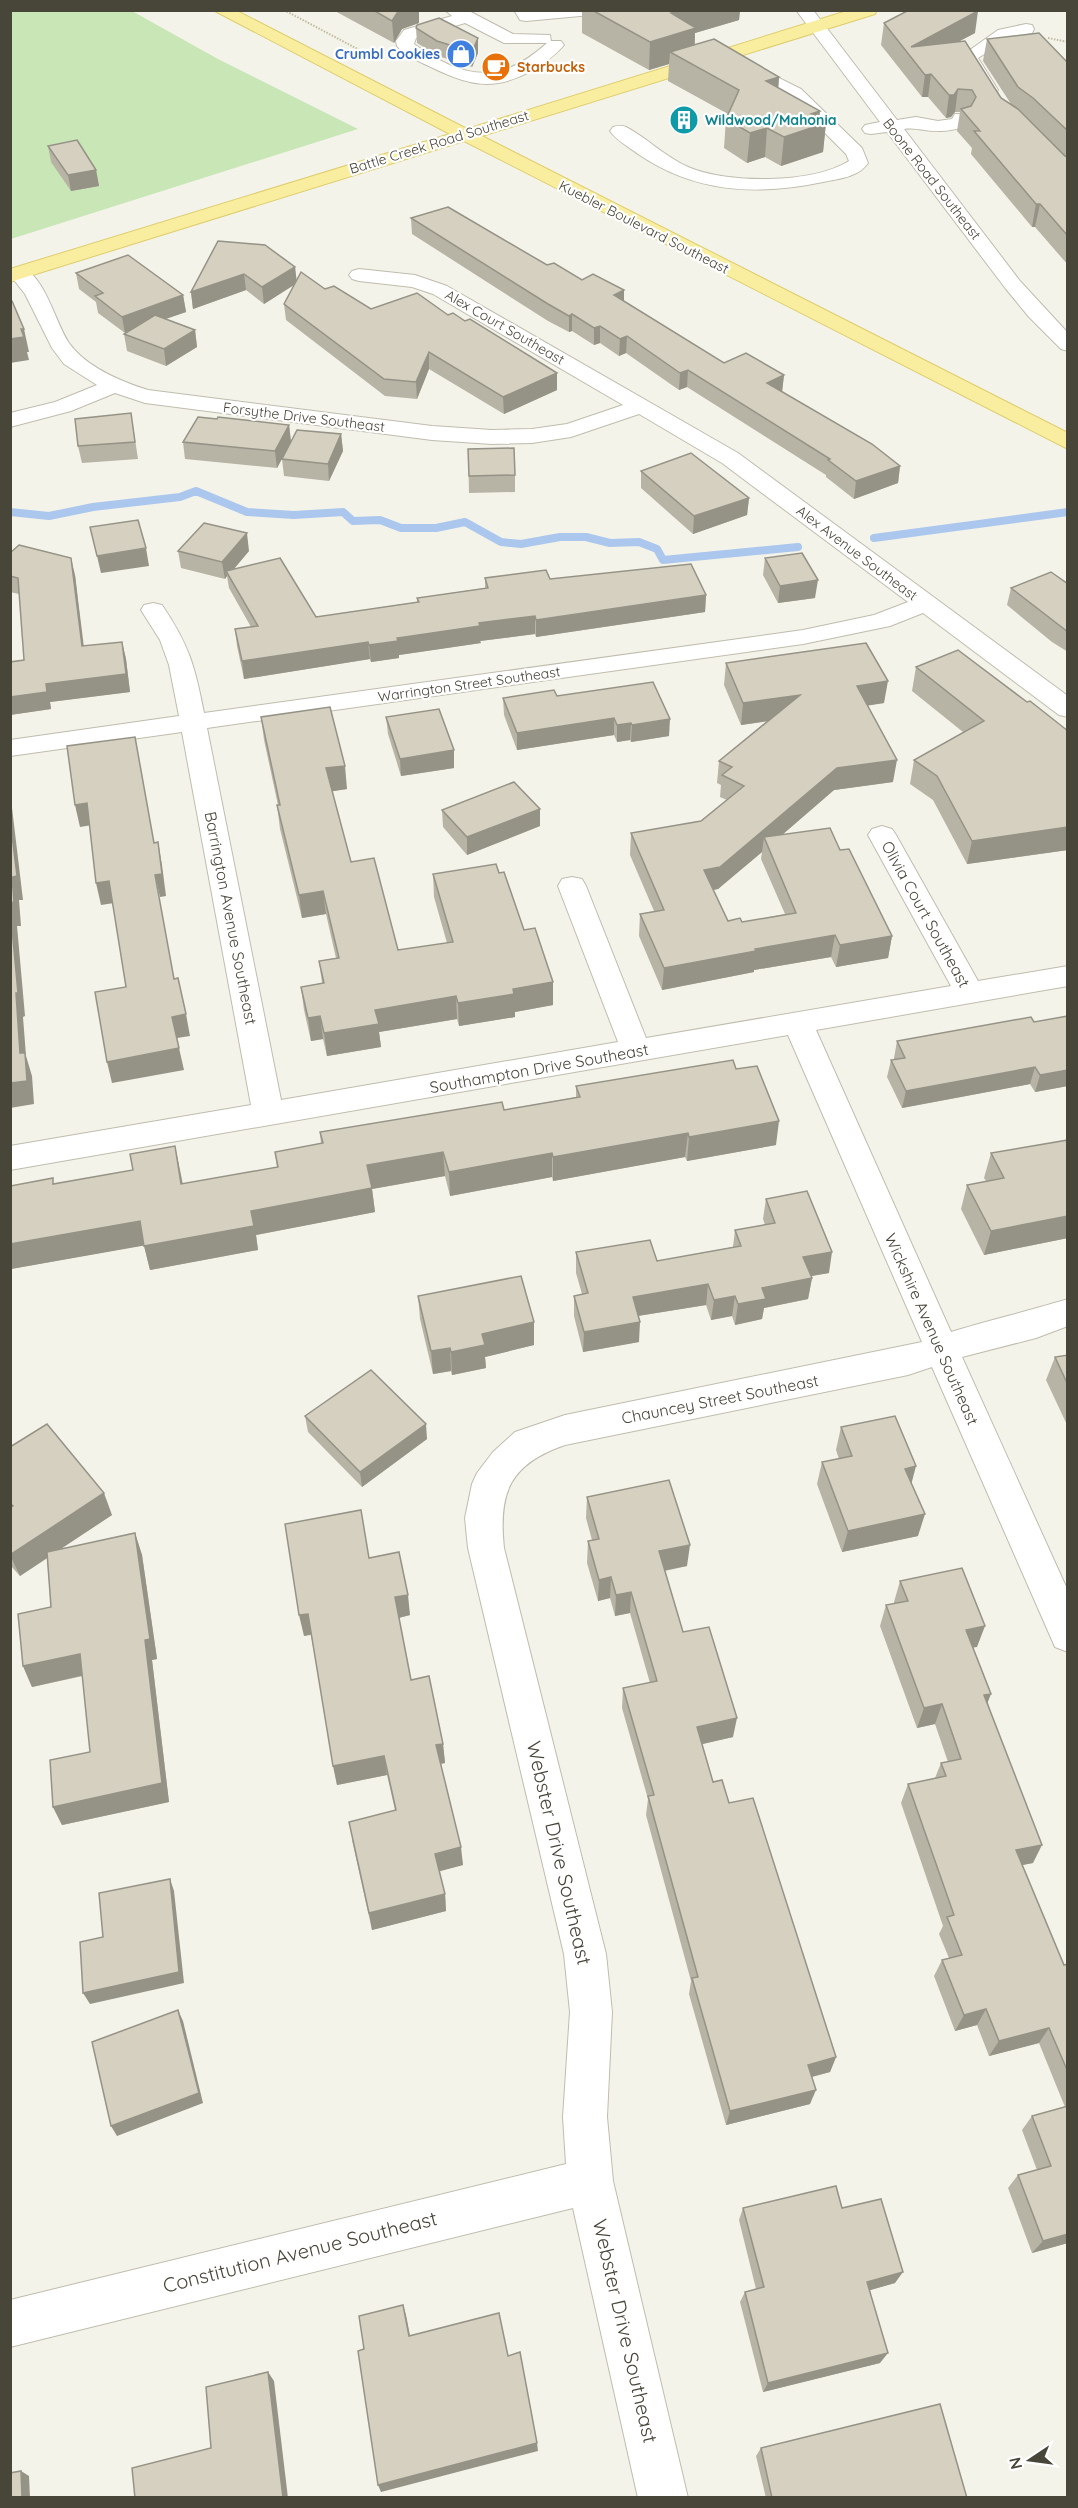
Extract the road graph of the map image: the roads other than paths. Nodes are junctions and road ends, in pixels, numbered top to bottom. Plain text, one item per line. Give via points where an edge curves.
1 (221, 10) edge
2 (591, 10) edge
3 (804, 10) edge
4 (869, 10) edge
5 (524, 13) edge
6 (459, 14) edge
7 (816, 26) junction
8 (1026, 29) dead end
9 (555, 45) junction
10 (724, 55) junction
11 (999, 105) edge
12 (983, 117) edge
13 (890, 126) junction
14 (619, 131) dead end
15 (837, 133) junction
16 (464, 136) junction
17 (15, 275) edge
18 (359, 275) dead end
19 (1066, 344) edge
20 (113, 386) junction
21 (642, 406) junction
22 (10, 420) edge
23 (1068, 442) edge
24 (925, 604) junction
25 (153, 610) dead end
26 (1068, 709) edge
27 (194, 722) junction
28 (10, 748) edge
29 (882, 835) dead end
30 (572, 886) dead end
31 (1068, 976) edge
32 (970, 993) junction
33 (798, 1023) junction
34 (636, 1051) junction
35 (268, 1115) junction
36 (10, 1158) edge
37 (1068, 1312) edge
38 (941, 1350) junction
39 (506, 1463) joint
40 (1068, 1635) edge
41 (590, 2181) junction
42 (10, 2324) edge
43 (663, 2498) edge

1 - 16 main road, Kuebler Boulevard Southeast
2 - 5 street
3 - 7 street, Boone Road Southeast
4 - 7 main road, Battle Creek Road Southeast
5 - 9 street
6 - 9 street via 510,39
6 - 9 street via 410,34 406,46 450,70 490,81 504,79 543,57
7 - 10 main road, Battle Creek Road Southeast
7 - 13 street, Boone Road Southeast
8 - 11 street via 1004,34 969,57
10 - 15 street via 795,93
10 - 16 main road, Battle Creek Road Southeast
12 - 13 street via 961,118 952,125 916,122
13 - 15 street
13 - 19 street, Boone Road Southeast via 1013,285
14 - 15 street via 682,172 713,181 755,185 850,171 859,163 855,152
16 - 17 main road, Battle Creek Road Southeast
16 - 23 main road, Kuebler Boulevard Southeast
17 - 20 street, Forsythe Drive Southeast via 35,293 59,344 80,366
18 - 21 street, Alex Court Southeast via 415,281 440,290
20 - 21 street, Forsythe Drive Southeast via 171,401 492,437 571,430
20 - 22 street via 55,411
21 - 24 street, Alex Avenue Southeast via 730,458
24 - 26 street, Alex Avenue Southeast
24 - 27 street, Warrington Street Southeast via 881,621 803,637
25 - 27 street, Barrington Avenue Southeast via 182,665
27 - 28 street, Warrington Street Southeast
27 - 35 street, Barrington Avenue Southeast
29 - 32 street, Olivia Court Southeast
30 - 34 street
31 - 32 street, Southampton Drive Southeast
32 - 33 street, Southampton Drive Southeast
33 - 34 street, Southampton Drive Southeast
33 - 38 street, Wickshire Avenue Southeast
34 - 35 street, Southampton Drive Southeast
35 - 36 street, Southampton Drive Southeast
37 - 38 street, Chauncey Street Southeast
38 - 39 street, Chauncey Street Southeast via 908,1361 565,1430 528,1443
38 - 40 street, Wickshire Avenue Southeast
39 - 41 street, Webster Drive Southeast via 490,1484 483,1518 486,1548 585,1954 591,2013 585,2117
41 - 42 street, Constitution Avenue Southeast
41 - 43 street, Webster Drive Southeast

